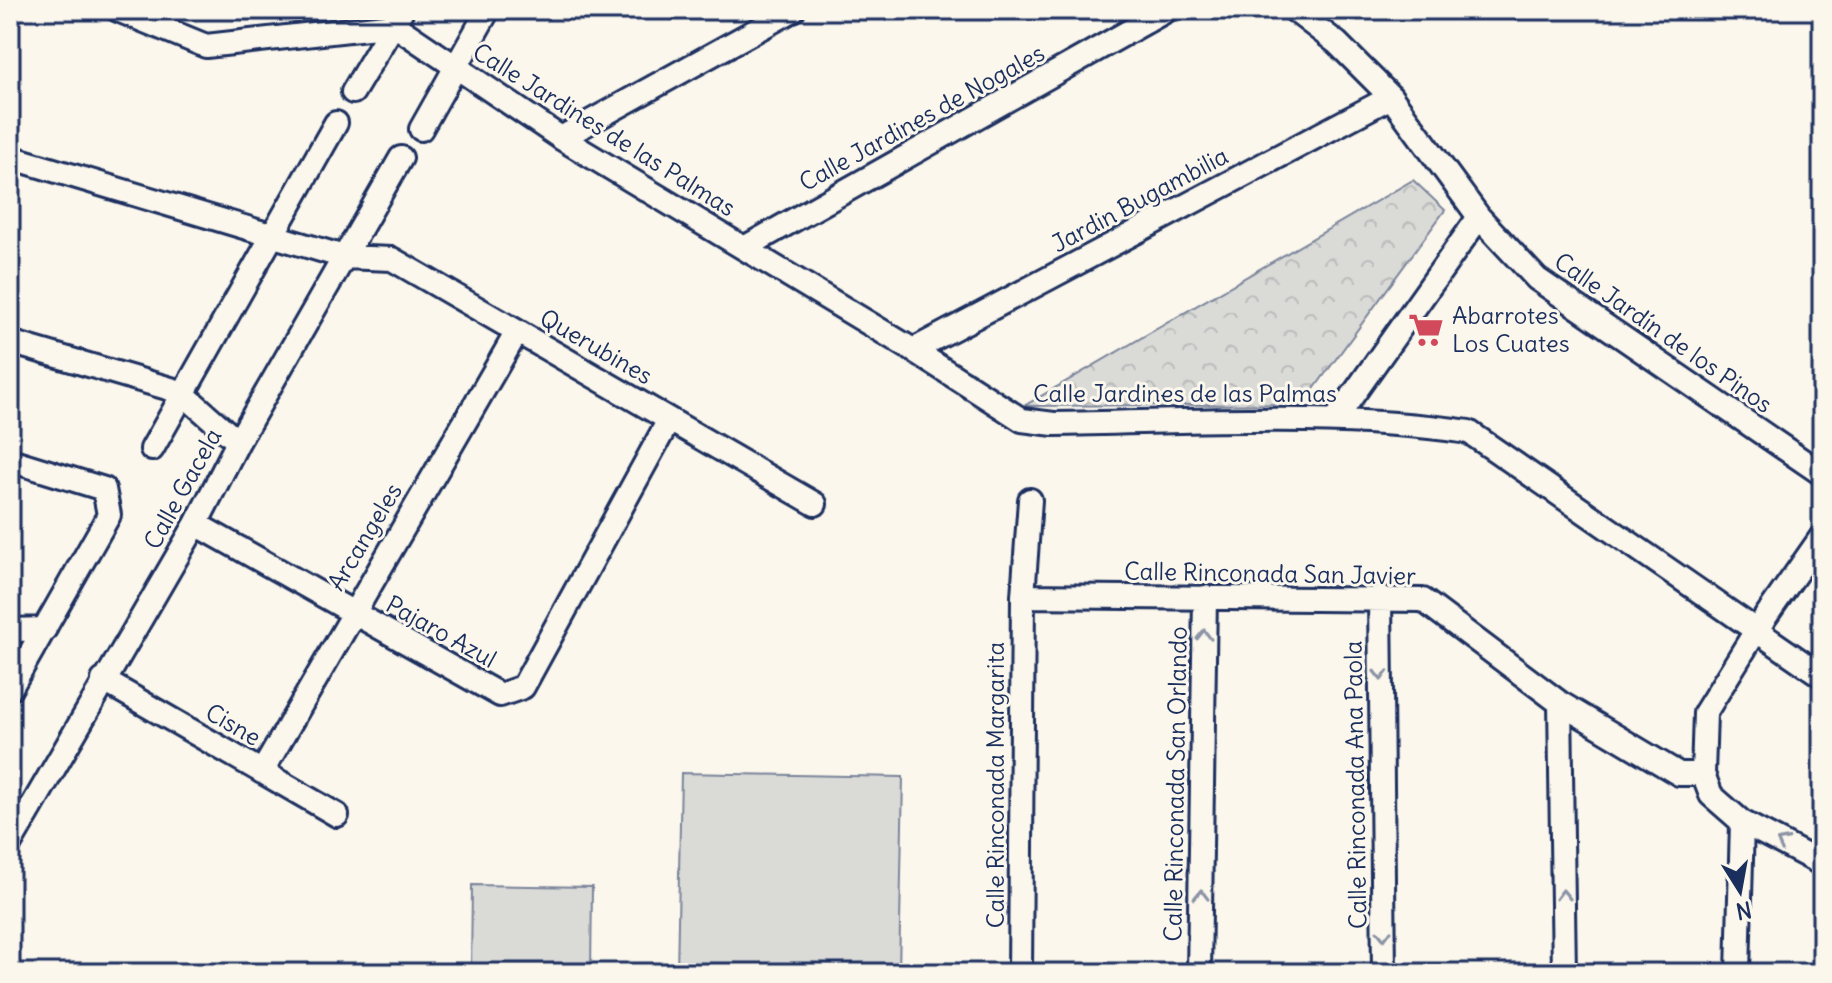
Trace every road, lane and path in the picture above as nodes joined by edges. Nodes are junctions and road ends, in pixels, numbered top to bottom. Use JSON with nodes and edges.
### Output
{"nodes":[{"id":1,"x":118,"y":10,"type":"edge"},
{"id":2,"x":488,"y":10,"type":"edge"},
{"id":3,"x":793,"y":10,"type":"edge"},
{"id":4,"x":1167,"y":10,"type":"edge"},
{"id":5,"x":1294,"y":10,"type":"edge"},
{"id":6,"x":398,"y":17,"type":"edge"},
{"id":7,"x":457,"y":68,"type":"junction"},
{"id":8,"x":353,"y":92,"type":"dead end"},
{"id":9,"x":1391,"y":97,"type":"junction"},
{"id":10,"x":336,"y":123,"type":"dead end"},
{"id":11,"x":421,"y":129,"type":"dead end"},
{"id":12,"x":561,"y":138,"type":"junction"},
{"id":13,"x":10,"y":157,"type":"edge"},
{"id":14,"x":401,"y":158,"type":"dead end"},
{"id":15,"x":1479,"y":217,"type":"junction"},
{"id":16,"x":270,"y":235,"type":"junction"},
{"id":17,"x":744,"y":248,"type":"junction"},
{"id":18,"x":344,"y":257,"type":"junction"},
{"id":19,"x":517,"y":332,"type":"junction"},
{"id":20,"x":10,"y":342,"type":"edge"},
{"id":21,"x":913,"y":350,"type":"junction"},
{"id":22,"x":181,"y":392,"type":"junction"},
{"id":23,"x":1336,"y":419,"type":"junction"},
{"id":24,"x":669,"y":420,"type":"junction"},
{"id":25,"x":238,"y":442,"type":"junction"},
{"id":26,"x":152,"y":449,"type":"dead end"},
{"id":27,"x":10,"y":460,"type":"edge"},
{"id":28,"x":1822,"y":474,"type":"edge"},
{"id":29,"x":1030,"y":500,"type":"dead end"},
{"id":30,"x":815,"y":504,"type":"dead end"},
{"id":31,"x":196,"y":524,"type":"junction"},
{"id":32,"x":1822,"y":536,"type":"edge"},
{"id":33,"x":1023,"y":596,"type":"junction"},
{"id":34,"x":1205,"y":597,"type":"junction"},
{"id":35,"x":1380,"y":597,"type":"junction"},
{"id":36,"x":352,"y":612,"type":"junction"},
{"id":37,"x":45,"y":629,"type":"junction"},
{"id":38,"x":1757,"y":629,"type":"junction"},
{"id":39,"x":10,"y":630,"type":"edge"},
{"id":40,"x":1822,"y":676,"type":"edge"},
{"id":41,"x":103,"y":680,"type":"junction"},
{"id":42,"x":10,"y":689,"type":"edge"},
{"id":43,"x":1560,"y":703,"type":"junction"},
{"id":44,"x":262,"y":772,"type":"junction"},
{"id":45,"x":1707,"y":784,"type":"junction"},
{"id":46,"x":337,"y":815,"type":"dead end"},
{"id":47,"x":1742,"y":822,"type":"junction"},
{"id":48,"x":10,"y":844,"type":"edge"},
{"id":49,"x":1822,"y":864,"type":"edge"},
{"id":50,"x":1020,"y":973,"type":"edge"},
{"id":51,"x":1199,"y":973,"type":"edge"},
{"id":52,"x":1384,"y":973,"type":"edge"},
{"id":53,"x":1564,"y":973,"type":"edge"},
{"id":54,"x":1738,"y":973,"type":"edge"}],
"edges":[{"from":1,"to":6,"type":"street"},
{"from":2,"to":7,"type":"street"},
{"from":3,"to":12,"type":"street"},
{"from":4,"to":17,"type":"street","name":"Calle Jardines de Nogales"},
{"from":5,"to":9,"type":"street","name":"Calle Jardín de los Pinos"},
{"from":6,"to":7,"type":"street","name":"Calle Jardines de las Palmas"},
{"from":6,"to":8,"type":"street"},
{"from":7,"to":11,"type":"street"},
{"from":7,"to":12,"type":"street","name":"Calle Jardines de las Palmas"},
{"from":9,"to":15,"type":"street","name":"Calle Jardín de los Pinos"},
{"from":9,"to":21,"type":"street","name":"Jardin Bugambilia"},
{"from":10,"to":16,"type":"street"},
{"from":12,"to":17,"type":"street","name":"Calle Jardines de las Palmas"},
{"from":13,"to":16,"type":"street","name":"Querubines"},
{"from":14,"to":18,"type":"street","name":"Calle Gacela"},
{"from":15,"to":23,"type":"street"},
{"from":15,"to":28,"type":"street","name":"Calle Jardín de los Pinos"},
{"from":16,"to":18,"type":"street","name":"Querubines"},
{"from":16,"to":22,"type":"street"},
{"from":17,"to":21,"type":"street","name":"Calle Jardines de las Palmas"},
{"from":18,"to":19,"type":"street","name":"Querubines"},
{"from":18,"to":25,"type":"street","name":"Calle Gacela"},
{"from":19,"to":24,"type":"street","name":"Querubines"},
{"from":19,"to":36,"type":"street","name":"Arcangeles"},
{"from":20,"to":22,"type":"street"},
{"from":21,"to":23,"type":"street","name":"Calle Jardines de las Palmas"},
{"from":22,"to":25,"type":"street"},
{"from":22,"to":26,"type":"street"},
{"from":23,"to":38,"type":"street","name":"Calle Jardines de las Palmas"},
{"from":24,"to":30,"type":"street","name":"Querubines"},
{"from":24,"to":36,"type":"street","name":"Pajaro Azul"},
{"from":25,"to":31,"type":"street","name":"Calle Gacela"},
{"from":27,"to":37,"type":"street"},
{"from":29,"to":33,"type":"street","name":"Calle Rinconada Margarita"},
{"from":31,"to":36,"type":"street","name":"Pajaro Azul"},
{"from":31,"to":41,"type":"street","name":"Calle Gacela"},
{"from":32,"to":38,"type":"street"},
{"from":33,"to":34,"type":"street","name":"Calle Rinconada San Javier"},
{"from":33,"to":50,"type":"street","name":"Calle Rinconada Margarita"},
{"from":34,"to":35,"type":"street","name":"Calle Rinconada San Javier"},
{"from":51,"to":34,"type":"street","name":"Calle Rinconada San Orlando","one_way":true},
{"from":35,"to":43,"type":"street","name":"Calle Rinconada San Javier"},
{"from":35,"to":52,"type":"street","name":"Calle Rinconada Ana Paola","one_way":true},
{"from":36,"to":44,"type":"street","name":"Arcangeles"},
{"from":37,"to":39,"type":"street"},
{"from":37,"to":42,"type":"street"},
{"from":38,"to":40,"type":"street","name":"Calle Jardines de las Palmas"},
{"from":38,"to":45,"type":"street"},
{"from":41,"to":44,"type":"street","name":"Cisne"},
{"from":41,"to":48,"type":"street","name":"Calle Gacela"},
{"from":43,"to":45,"type":"street","name":"Calle Rinconada San Javier"},
{"from":53,"to":43,"type":"street","one_way":true},
{"from":44,"to":46,"type":"street","name":"Cisne"},
{"from":45,"to":47,"type":"street","name":"Calle Rinconada San Javier"},
{"from":49,"to":47,"type":"street","name":"Calle Rinconada San Javier","one_way":true},
{"from":47,"to":54,"type":"street"}]}
